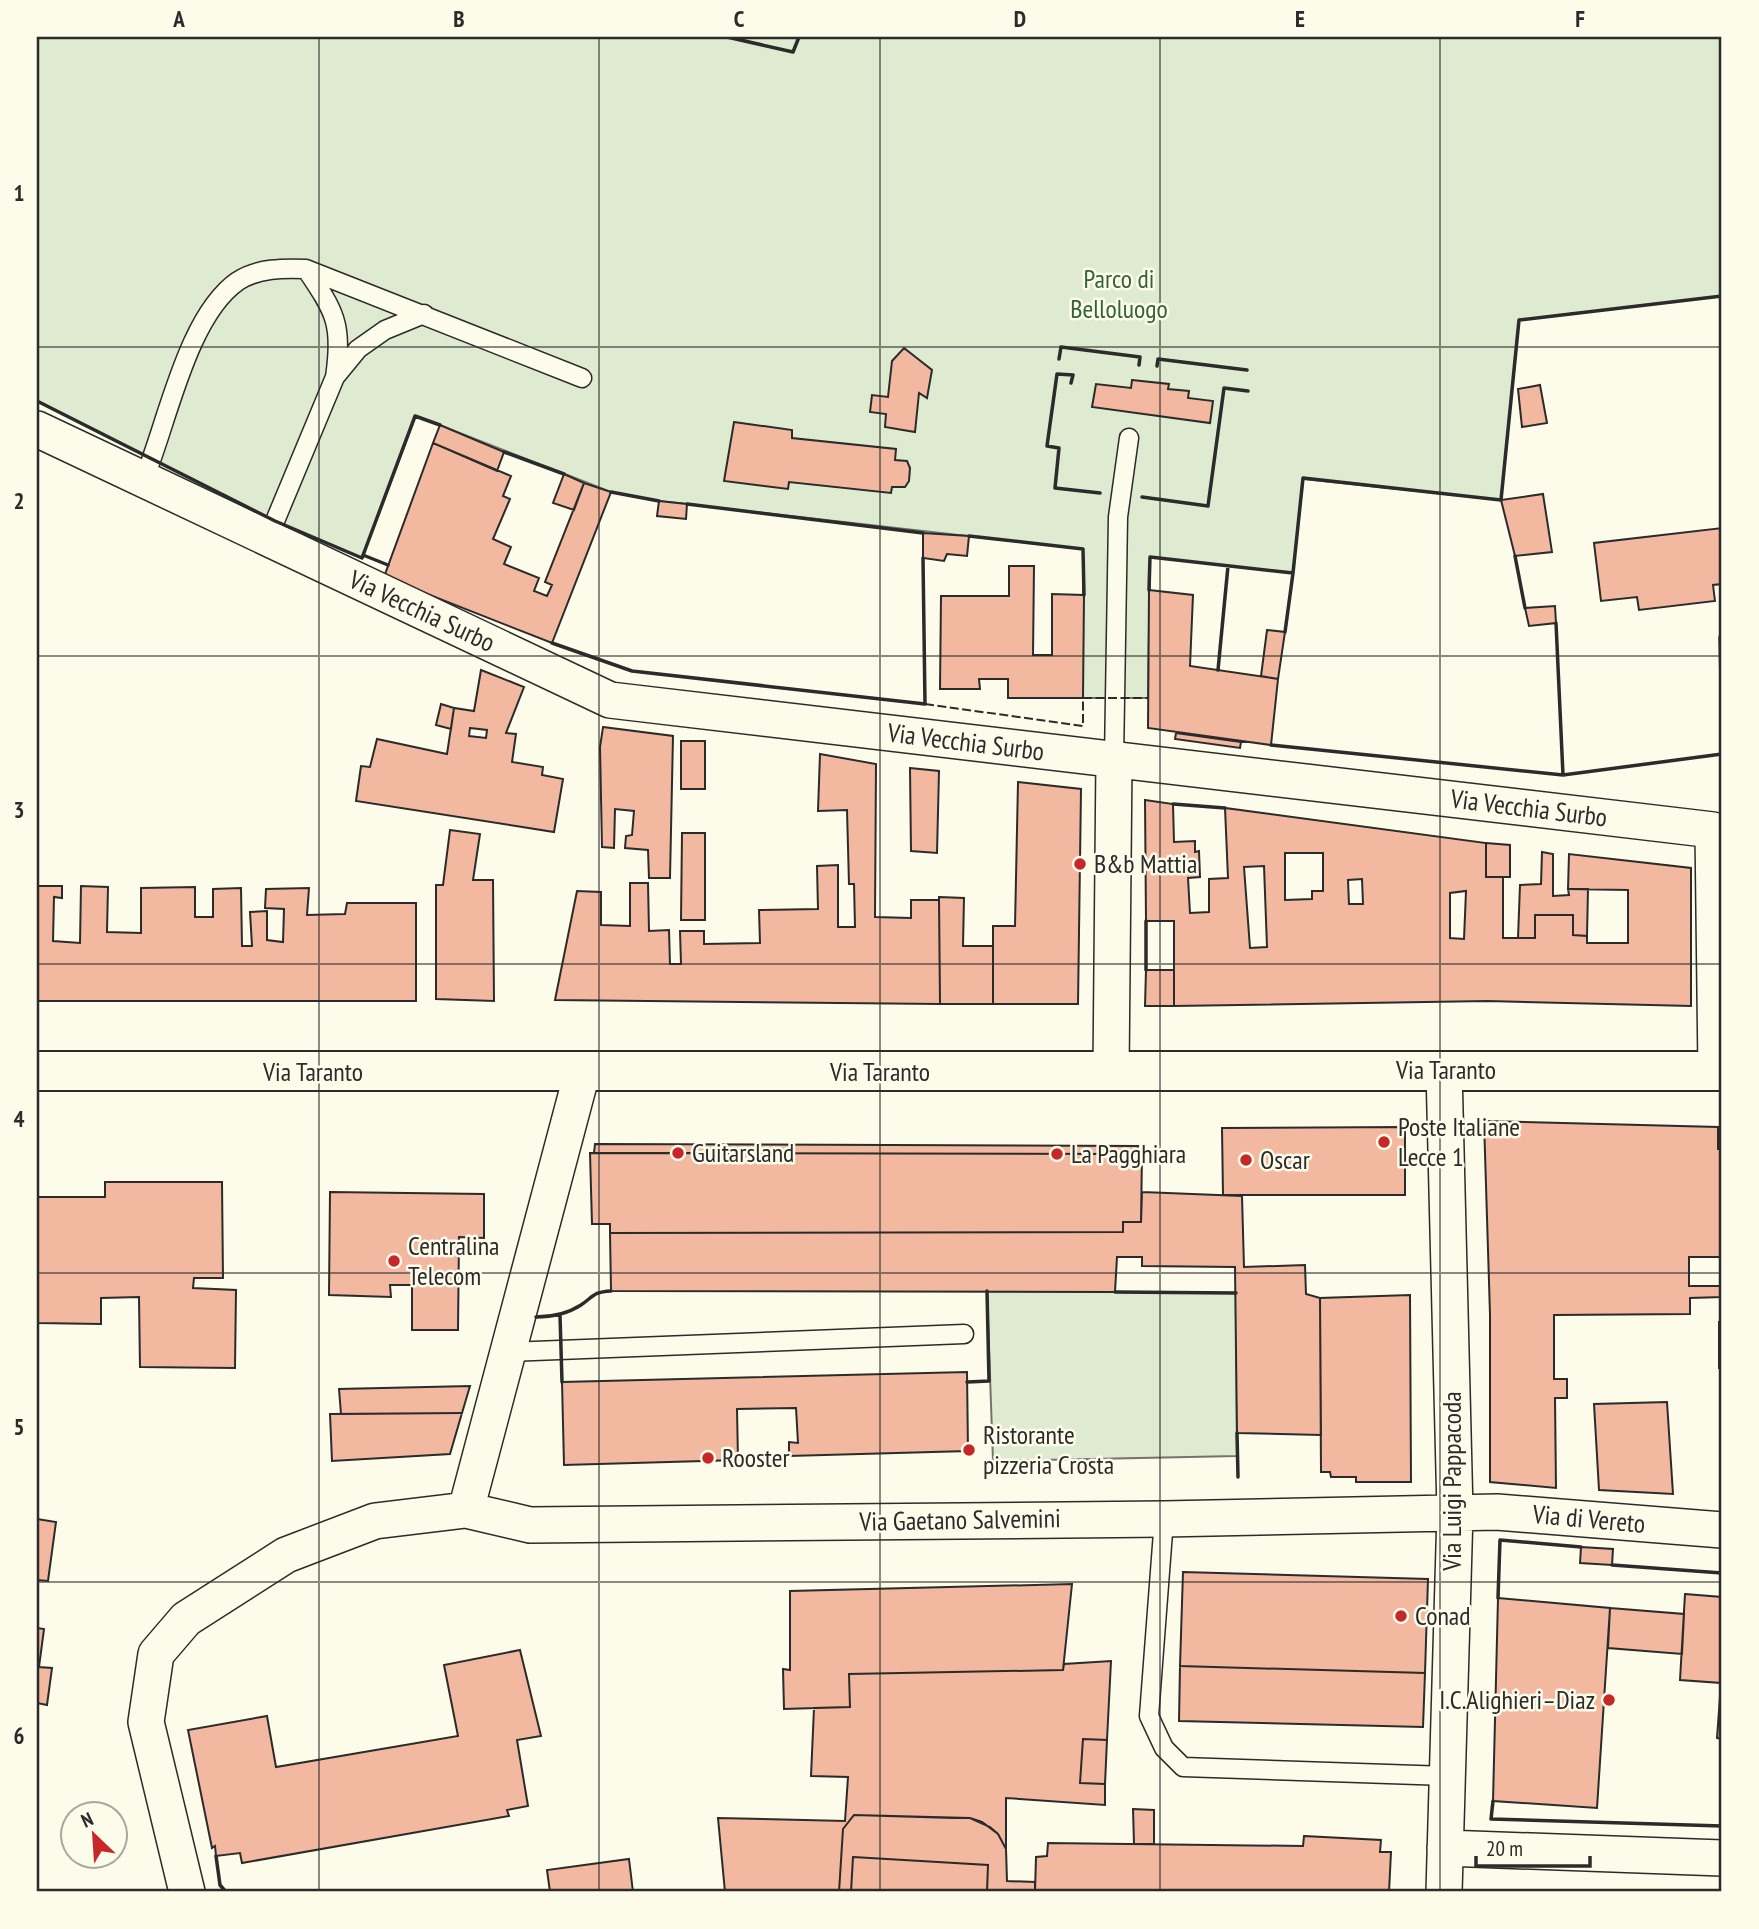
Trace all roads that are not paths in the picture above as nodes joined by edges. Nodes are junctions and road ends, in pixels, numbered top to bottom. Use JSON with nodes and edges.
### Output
{"nodes":[{"id":1,"x":306,"y":270,"type":"junction"},
{"id":2,"x":424,"y":314,"type":"junction"},
{"id":3,"x":335,"y":377,"type":"junction"},
{"id":4,"x":582,"y":378,"type":"dead end"},
{"id":5,"x":37,"y":429,"type":"edge"},
{"id":6,"x":1129,"y":439,"type":"dead end"},
{"id":7,"x":144,"y":479,"type":"junction"},
{"id":8,"x":264,"y":537,"type":"junction"},
{"id":9,"x":1114,"y":759,"type":"junction"},
{"id":10,"x":1444,"y":1070,"type":"junction"},
{"id":11,"x":37,"y":1071,"type":"edge"},
{"id":12,"x":1111,"y":1071,"type":"junction"},
{"id":13,"x":1719,"y":1071,"type":"edge"},
{"id":14,"x":582,"y":1073,"type":"junction"},
{"id":15,"x":964,"y":1334,"type":"dead end"},
{"id":16,"x":508,"y":1352,"type":"junction"},
{"id":17,"x":466,"y":1510,"type":"junction"},
{"id":18,"x":1455,"y":1512,"type":"junction"},
{"id":19,"x":1164,"y":1519,"type":"junction"},
{"id":20,"x":1722,"y":1530,"type":"edge"},
{"id":21,"x":1447,"y":1776,"type":"junction"},
{"id":22,"x":1444,"y":1848,"type":"junction"},
{"id":23,"x":1722,"y":1858,"type":"edge"},
{"id":24,"x":187,"y":1892,"type":"edge"},
{"id":25,"x":1444,"y":1892,"type":"edge"}],
"edges":[{"from":1,"to":2,"type":"lane"},
{"from":1,"to":3,"type":"lane"},
{"from":1,"to":7,"type":"lane"},
{"from":2,"to":3,"type":"lane"},
{"from":2,"to":4,"type":"lane"},
{"from":3,"to":8,"type":"lane"},
{"from":5,"to":7,"type":"street","name":"Via Vecchia Surbo"},
{"from":6,"to":9,"type":"lane"},
{"from":7,"to":8,"type":"street","name":"Via Vecchia Surbo"},
{"from":8,"to":9,"type":"street","name":"Via Vecchia Surbo"},
{"from":9,"to":12,"type":"street"},
{"from":9,"to":13,"type":"street","name":"Via Vecchia Surbo"},
{"from":10,"to":12,"type":"main road","name":"Via Taranto"},
{"from":10,"to":13,"type":"main road","name":"Via Taranto"},
{"from":10,"to":18,"type":"street","name":"Via Luigi Pappacoda"},
{"from":11,"to":14,"type":"main road","name":"Via Taranto"},
{"from":12,"to":14,"type":"main road","name":"Via Taranto"},
{"from":14,"to":16,"type":"street"},
{"from":15,"to":16,"type":"lane"},
{"from":16,"to":17,"type":"street"},
{"from":17,"to":19,"type":"street","name":"Via Gaetano Salvemini"},
{"from":17,"to":24,"type":"street"},
{"from":18,"to":19,"type":"street","name":"Via Gaetano Salvemini"},
{"from":18,"to":20,"type":"street","name":"Via di Vereto"},
{"from":18,"to":21,"type":"street","name":"Via Luigi Pappacoda"},
{"from":19,"to":21,"type":"lane"},
{"from":21,"to":22,"type":"street","name":"Via Luigi Pappacoda"},
{"from":22,"to":23,"type":"street"},
{"from":22,"to":25,"type":"street","name":"Via Luigi Pappacoda"}]}
